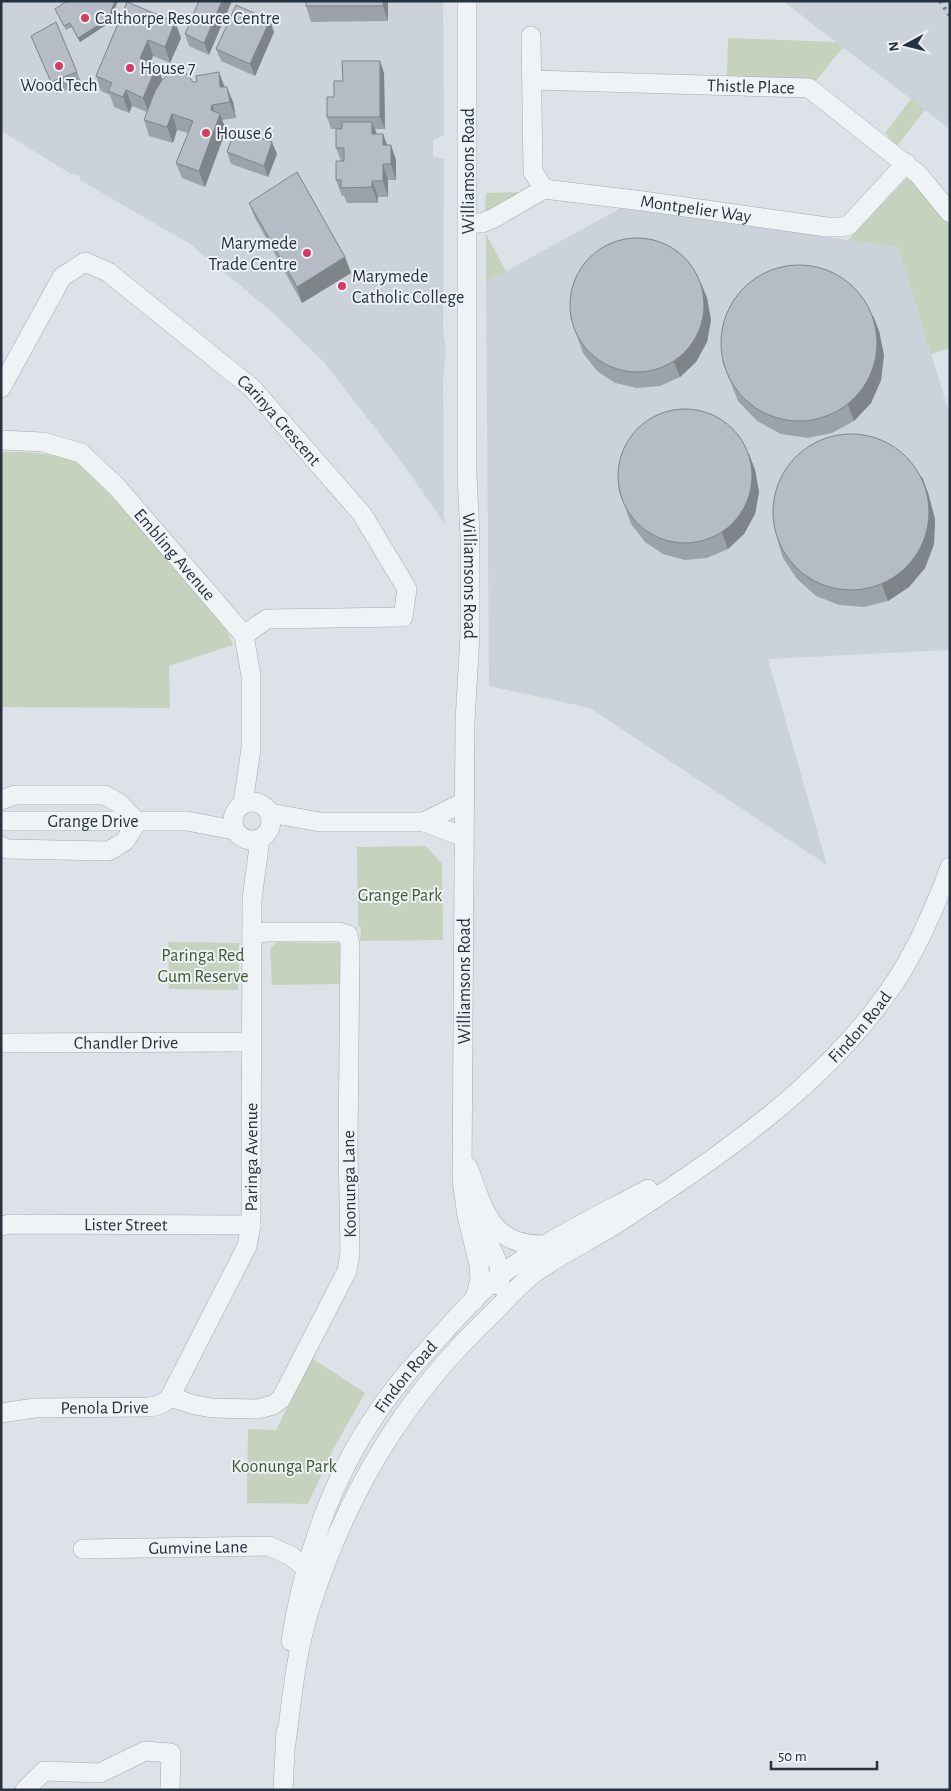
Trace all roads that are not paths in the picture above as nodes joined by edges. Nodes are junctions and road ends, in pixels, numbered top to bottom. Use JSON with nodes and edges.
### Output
{"nodes":[{"id":1,"x":467,"y":1,"type":"edge"},
{"id":2,"x":531,"y":36,"type":"dead end"},
{"id":3,"x":533,"y":80,"type":"junction"},
{"id":4,"x":906,"y":163,"type":"junction"},
{"id":5,"x":544,"y":188,"type":"junction"},
{"id":6,"x":950,"y":214,"type":"edge"},
{"id":7,"x":468,"y":223,"type":"junction"},
{"id":8,"x":1,"y":388,"type":"edge"},
{"id":9,"x":1,"y":440,"type":"edge"},
{"id":10,"x":244,"y":635,"type":"junction"},
{"id":11,"x":251,"y":749,"type":"junction"},
{"id":12,"x":1,"y":800,"type":"edge"},
{"id":13,"x":464,"y":802,"type":"junction"},
{"id":14,"x":239,"y":807,"type":"junction"},
{"id":15,"x":1,"y":821,"type":"edge"},
{"id":16,"x":137,"y":822,"type":"junction"},
{"id":17,"x":187,"y":822,"type":"junction"},
{"id":18,"x":265,"y":822,"type":"junction"},
{"id":19,"x":424,"y":822,"type":"junction"},
{"id":20,"x":238,"y":834,"type":"junction"},
{"id":21,"x":464,"y":837,"type":"junction"},
{"id":22,"x":1,"y":846,"type":"edge"},
{"id":23,"x":950,"y":867,"type":"edge"},
{"id":24,"x":252,"y":899,"type":"junction"},
{"id":25,"x":252,"y":934,"type":"junction"},
{"id":26,"x":1,"y":1042,"type":"edge"},
{"id":27,"x":251,"y":1042,"type":"junction"},
{"id":28,"x":723,"y":1150,"type":"junction"},
{"id":29,"x":463,"y":1151,"type":"junction"},
{"id":30,"x":251,"y":1225,"type":"junction"},
{"id":31,"x":1,"y":1226,"type":"edge"},
{"id":32,"x":544,"y":1245,"type":"junction"},
{"id":33,"x":479,"y":1265,"type":"junction"},
{"id":34,"x":530,"y":1276,"type":"junction"},
{"id":35,"x":499,"y":1278,"type":"junction"},
{"id":36,"x":474,"y":1301,"type":"junction"},
{"id":37,"x":489,"y":1316,"type":"junction"},
{"id":38,"x":170,"y":1397,"type":"junction"},
{"id":39,"x":1,"y":1402,"type":"edge"},
{"id":40,"x":35,"y":1408,"type":"junction"},
{"id":41,"x":1,"y":1413,"type":"edge"},
{"id":42,"x":83,"y":1549,"type":"dead end"},
{"id":43,"x":306,"y":1568,"type":"junction"},
{"id":44,"x":286,"y":1743,"type":"junction"},
{"id":45,"x":25,"y":1790,"type":"edge"},
{"id":46,"x":170,"y":1790,"type":"edge"},
{"id":47,"x":284,"y":1790,"type":"edge"}],
"edges":[{"from":1,"to":7,"type":"street","name":"Williamsons Road"},
{"from":2,"to":3,"type":"street"},
{"from":3,"to":4,"type":"street","name":"Thistle Place"},
{"from":3,"to":5,"type":"street"},
{"from":4,"to":5,"type":"street","name":"Montpelier Way"},
{"from":4,"to":6,"type":"street","name":"Thistle Place"},
{"from":5,"to":7,"type":"street"},
{"from":7,"to":13,"type":"street","name":"Williamsons Road"},
{"from":8,"to":10,"type":"street","name":"Carinya Crescent"},
{"from":9,"to":10,"type":"street","name":"Embling Avenue"},
{"from":10,"to":11,"type":"street"},
{"from":11,"to":14,"type":"street"},
{"from":11,"to":18,"type":"street"},
{"from":12,"to":16,"type":"street"},
{"from":13,"to":19,"type":"street"},
{"from":13,"to":21,"type":"street","name":"Williamsons Road"},
{"from":14,"to":17,"type":"street","name":"Grange Drive"},
{"from":14,"to":18,"type":"street"},
{"from":14,"to":20,"type":"street"},
{"from":15,"to":16,"type":"street","name":"Grange Drive"},
{"from":16,"to":17,"type":"street","name":"Grange Drive"},
{"from":16,"to":22,"type":"street"},
{"from":17,"to":20,"type":"street","name":"Grange Drive"},
{"from":18,"to":19,"type":"street"},
{"from":18,"to":20,"type":"street"},
{"from":18,"to":24,"type":"street","name":"Paringa Avenue"},
{"from":19,"to":21,"type":"street"},
{"from":20,"to":24,"type":"street","name":"Paringa Avenue"},
{"from":21,"to":29,"type":"street","name":"Williamsons Road"},
{"from":23,"to":28,"type":"street","name":"Findon Road"},
{"from":24,"to":25,"type":"street","name":"Paringa Avenue"},
{"from":25,"to":27,"type":"street","name":"Paringa Avenue"},
{"from":25,"to":38,"type":"street","name":"Koonunga Lane"},
{"from":26,"to":27,"type":"street","name":"Chandler Drive"},
{"from":27,"to":30,"type":"street","name":"Paringa Avenue"},
{"from":28,"to":32,"type":"street","name":"Findon Road"},
{"from":28,"to":34,"type":"street","name":"Findon Road"},
{"from":29,"to":32,"type":"street"},
{"from":29,"to":33,"type":"street","name":"Williamsons Road"},
{"from":29,"to":35,"type":"street","name":"Williamsons Road"},
{"from":30,"to":31,"type":"street","name":"Lister Street"},
{"from":30,"to":38,"type":"street","name":"Paringa Avenue"},
{"from":32,"to":35,"type":"street","name":"Findon Road"},
{"from":33,"to":35,"type":"street"},
{"from":33,"to":36,"type":"street","name":"Williamsons Road"},
{"from":34,"to":35,"type":"street"},
{"from":34,"to":37,"type":"street","name":"Findon Road"},
{"from":35,"to":36,"type":"street","name":"Findon Road"},
{"from":35,"to":37,"type":"street"},
{"from":36,"to":43,"type":"street","name":"Findon Road"},
{"from":37,"to":44,"type":"street","name":"Findon Road"},
{"from":38,"to":40,"type":"street","name":"Penola Drive"},
{"from":39,"to":40,"type":"street","name":"Penola Drive"},
{"from":40,"to":41,"type":"street","name":"Penola Drive"},
{"from":42,"to":43,"type":"street","name":"Gumvine Lane"},
{"from":43,"to":44,"type":"street","name":"Findon Road"},
{"from":44,"to":47,"type":"street","name":"Findon Road"},
{"from":45,"to":46,"type":"street"}]}
